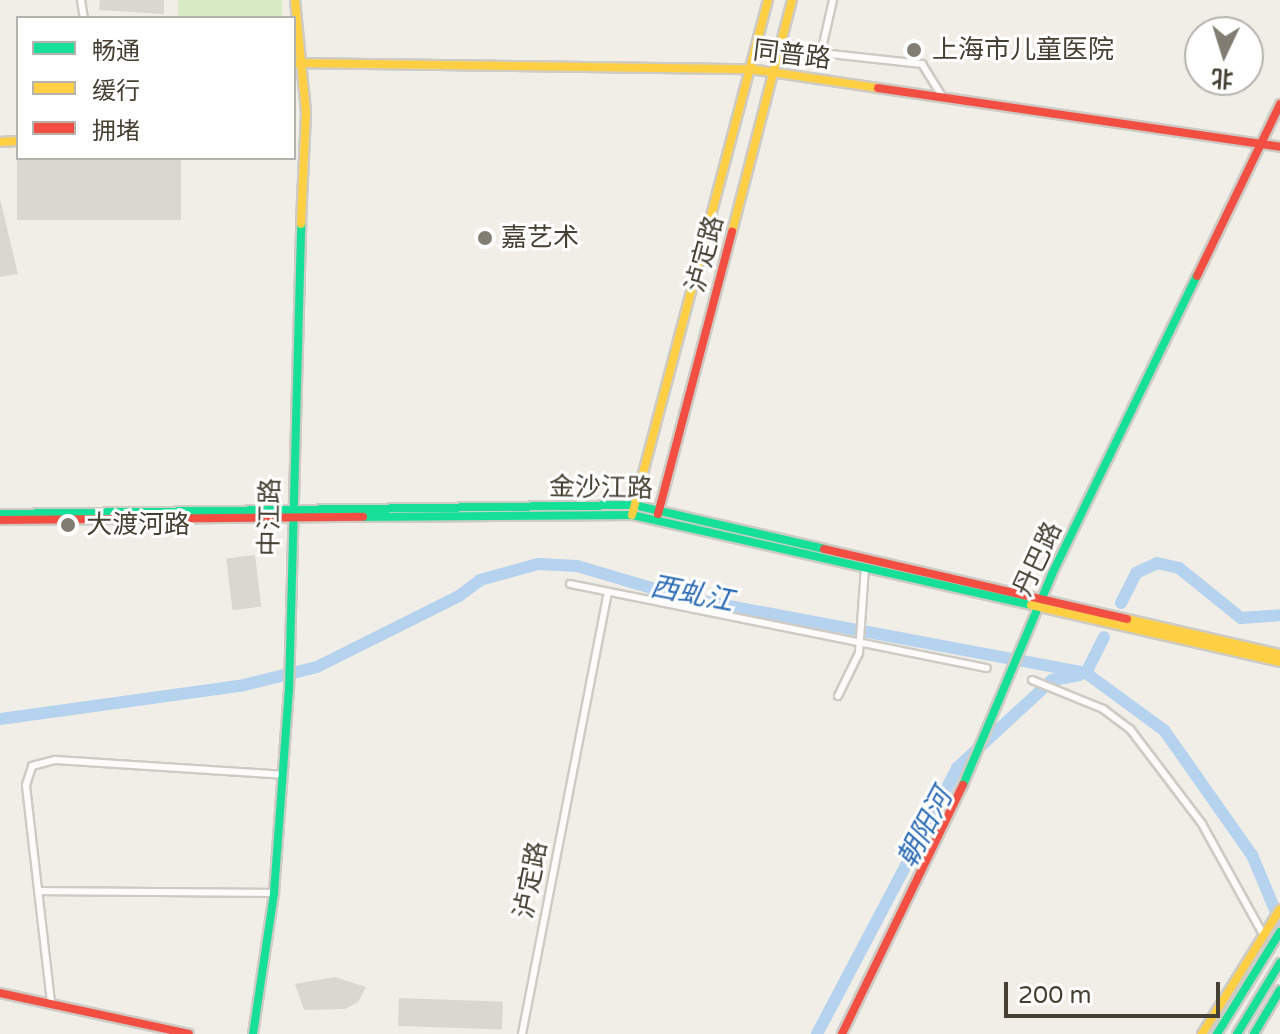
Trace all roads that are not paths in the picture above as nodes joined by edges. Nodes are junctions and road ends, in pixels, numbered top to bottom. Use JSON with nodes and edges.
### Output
{"nodes":[{"id":1,"x":768,"y":0,"type":"edge"},
{"id":2,"x":792,"y":0,"type":"edge"},
{"id":3,"x":833,"y":0,"type":"edge"},
{"id":4,"x":296,"y":20,"type":"edge"},
{"id":5,"x":298,"y":61,"type":"edge"},
{"id":6,"x":750,"y":69,"type":"junction"},
{"id":7,"x":773,"y":71,"type":"junction"},
{"id":8,"x":942,"y":96,"type":"junction"},
{"id":9,"x":1280,"y":104,"type":"edge"},
{"id":10,"x":1263,"y":142,"type":"junction"},
{"id":11,"x":1280,"y":147,"type":"edge"},
{"id":12,"x":634,"y":505,"type":"junction"},
{"id":13,"x":659,"y":508,"type":"junction"},
{"id":14,"x":0,"y":514,"type":"edge"},
{"id":15,"x":632,"y":515,"type":"junction"},
{"id":16,"x":289,"y":517,"type":"junction"},
{"id":17,"x":656,"y":519,"type":"junction"},
{"id":18,"x":0,"y":520,"type":"edge"},
{"id":19,"x":865,"y":568,"type":"junction"},
{"id":20,"x":570,"y":584,"type":"dead end"},
{"id":21,"x":608,"y":592,"type":"junction"},
{"id":22,"x":1038,"y":605,"type":"junction"},
{"id":23,"x":860,"y":642,"type":"junction"},
{"id":24,"x":1280,"y":654,"type":"edge"},
{"id":25,"x":1280,"y":662,"type":"edge"},
{"id":26,"x":987,"y":668,"type":"dead end"},
{"id":27,"x":1032,"y":680,"type":"dead end"},
{"id":28,"x":838,"y":696,"type":"dead end"},
{"id":29,"x":284,"y":775,"type":"junction"},
{"id":30,"x":38,"y":891,"type":"junction"},
{"id":31,"x":274,"y":893,"type":"junction"},
{"id":32,"x":1280,"y":909,"type":"edge"},
{"id":33,"x":1279,"y":933,"type":"edge"},
{"id":34,"x":1263,"y":934,"type":"junction"},
{"id":35,"x":1280,"y":963,"type":"edge"},
{"id":36,"x":1280,"y":990,"type":"edge"},
{"id":37,"x":0,"y":993,"type":"edge"},
{"id":38,"x":51,"y":1002,"type":"junction"},
{"id":39,"x":189,"y":1034,"type":"edge"},
{"id":40,"x":253,"y":1034,"type":"edge"},
{"id":41,"x":522,"y":1034,"type":"edge"},
{"id":42,"x":842,"y":1034,"type":"edge"},
{"id":43,"x":1202,"y":1034,"type":"edge"},
{"id":44,"x":1217,"y":1034,"type":"edge"},
{"id":45,"x":1237,"y":1034,"type":"edge"},
{"id":46,"x":1254,"y":1034,"type":"edge"}],
"edges":[{"from":1,"to":6,"type":"main road","name":"泸定路"},
{"from":2,"to":7,"type":"main road","name":"泸定路"},
{"from":3,"to":8,"type":"street"},
{"from":4,"to":5,"type":"main road","name":"中江路"},
{"from":5,"to":6,"type":"main road","name":"同普路"},
{"from":5,"to":16,"type":"main road","name":"中江路"},
{"from":6,"to":7,"type":"main road","name":"同普路"},
{"from":6,"to":12,"type":"main road","name":"泸定路"},
{"from":7,"to":8,"type":"main road","name":"同普路"},
{"from":7,"to":13,"type":"main road","name":"泸定路"},
{"from":8,"to":10,"type":"main road","name":"同普路"},
{"from":9,"to":10,"type":"main road","name":"丹巴路"},
{"from":10,"to":11,"type":"main road","name":"同普路"},
{"from":10,"to":22,"type":"main road","name":"丹巴路"},
{"from":12,"to":13,"type":"main road","name":"金沙江路"},
{"from":12,"to":15,"type":"main road","name":"泸定路"},
{"from":12,"to":16,"type":"main road","name":"金沙江路"},
{"from":13,"to":17,"type":"main road","name":"泸定路"},
{"from":13,"to":22,"type":"main road","name":"金沙江路"},
{"from":14,"to":16,"type":"main road","name":"金沙江路"},
{"from":15,"to":16,"type":"main road","name":"金沙江路"},
{"from":15,"to":17,"type":"main road","name":"金沙江路"},
{"from":16,"to":18,"type":"main road","name":"金沙江路"},
{"from":16,"to":29,"type":"main road","name":"中江路"},
{"from":17,"to":19,"type":"main road","name":"金沙江路"},
{"from":19,"to":22,"type":"main road","name":"金沙江路"},
{"from":19,"to":23,"type":"street"},
{"from":20,"to":21,"type":"street"},
{"from":21,"to":23,"type":"street"},
{"from":21,"to":41,"type":"street","name":"泸定路"},
{"from":22,"to":24,"type":"main road","name":"金沙江路"},
{"from":22,"to":25,"type":"main road","name":"金沙江路"},
{"from":22,"to":42,"type":"main road","name":"丹巴路"},
{"from":23,"to":26,"type":"street"},
{"from":23,"to":28,"type":"street"},
{"from":27,"to":34,"type":"street"},
{"from":29,"to":30,"type":"street"},
{"from":29,"to":31,"type":"main road","name":"中江路"},
{"from":30,"to":31,"type":"street"},
{"from":30,"to":38,"type":"street"},
{"from":31,"to":40,"type":"main road","name":"中江路"},
{"from":32,"to":34,"type":"main road"},
{"from":33,"to":44,"type":"main road"},
{"from":34,"to":43,"type":"main road"},
{"from":35,"to":45,"type":"main road"},
{"from":36,"to":46,"type":"main road"},
{"from":37,"to":38,"type":"main road"},
{"from":38,"to":39,"type":"main road"}]}
